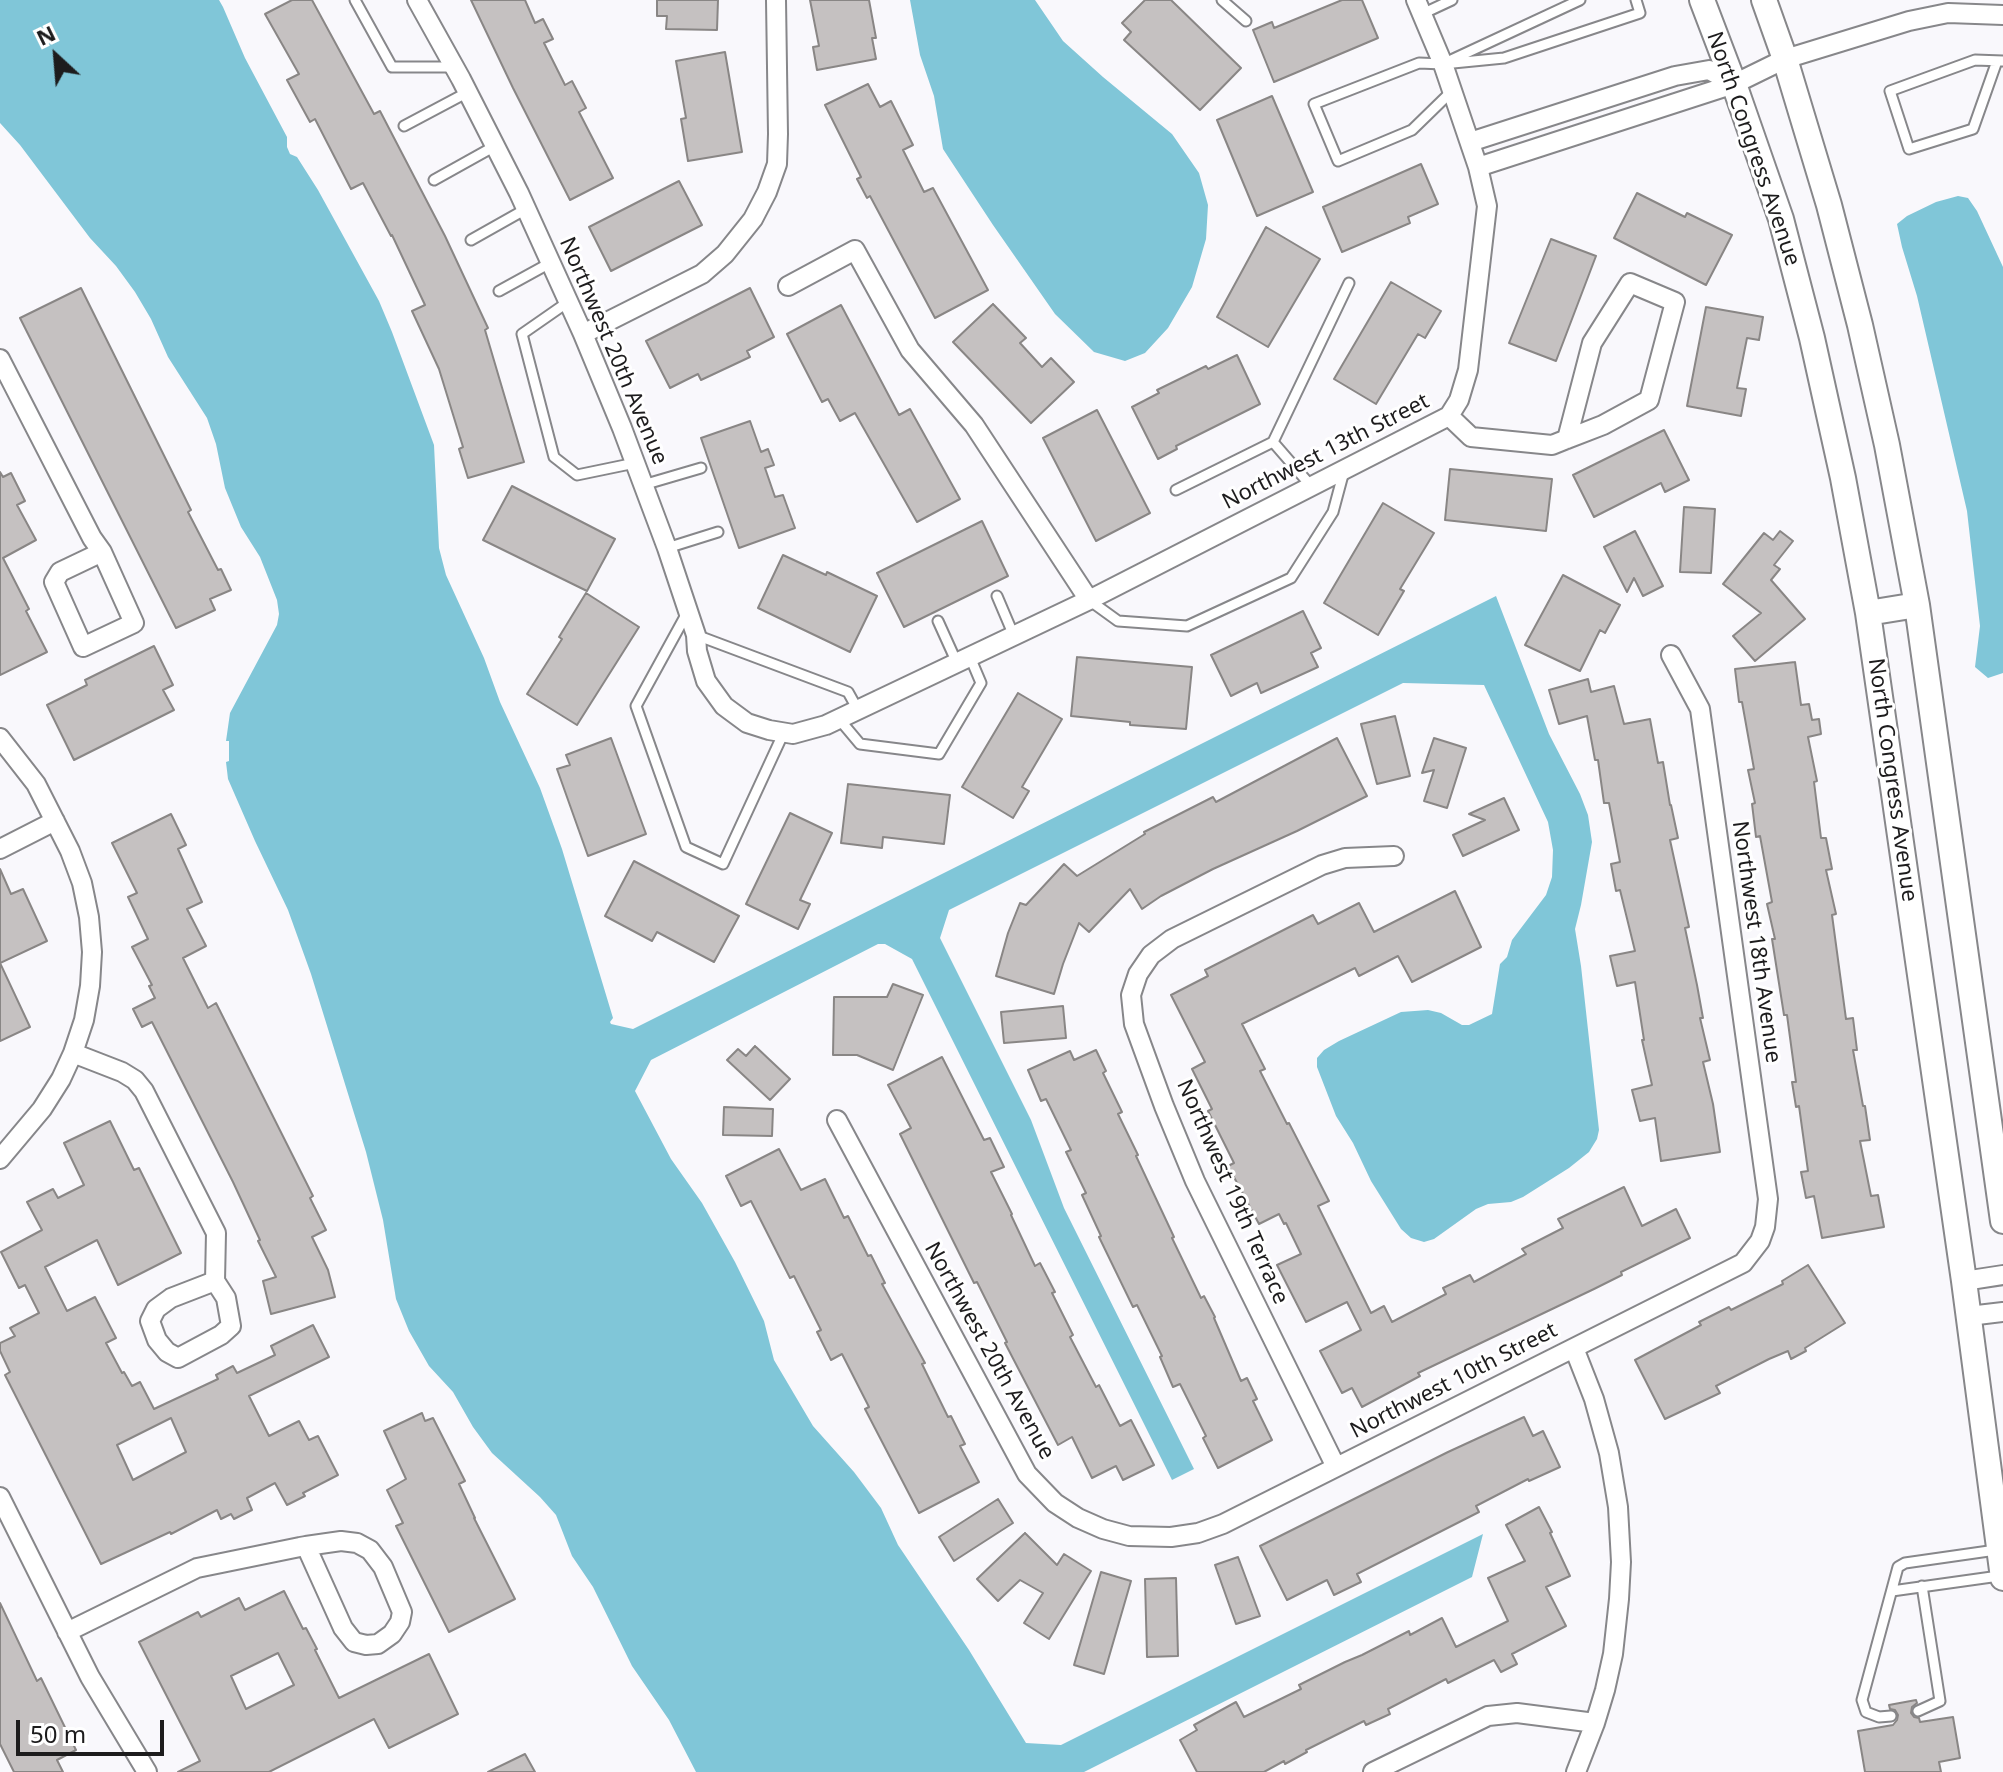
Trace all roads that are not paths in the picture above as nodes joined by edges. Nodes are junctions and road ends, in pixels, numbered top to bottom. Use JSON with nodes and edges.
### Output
{"nodes":[{"id":1,"x":355,"y":0,"type":"edge"},
{"id":2,"x":417,"y":0,"type":"edge"},
{"id":3,"x":776,"y":0,"type":"edge"},
{"id":4,"x":1222,"y":0,"type":"edge"},
{"id":5,"x":1452,"y":0,"type":"edge"},
{"id":6,"x":1580,"y":0,"type":"edge"},
{"id":7,"x":1636,"y":0,"type":"edge"},
{"id":8,"x":1702,"y":0,"type":"edge"},
{"id":9,"x":1764,"y":0,"type":"edge"},
{"id":10,"x":1419,"y":7,"type":"edge"},
{"id":11,"x":1947,"y":7,"type":"edge"},
{"id":12,"x":2003,"y":15,"type":"edge"},
{"id":13,"x":1246,"y":21,"type":"dead end"},
{"id":14,"x":1785,"y":59,"type":"junction"},
{"id":15,"x":2000,"y":61,"type":"edge"},
{"id":16,"x":1443,"y":64,"type":"junction"},
{"id":17,"x":454,"y":67,"type":"junction"},
{"id":18,"x":1734,"y":84,"type":"junction"},
{"id":19,"x":1452,"y":91,"type":"junction"},
{"id":20,"x":468,"y":92,"type":"junction"},
{"id":21,"x":404,"y":126,"type":"dead end"},
{"id":22,"x":1470,"y":142,"type":"junction"},
{"id":23,"x":495,"y":146,"type":"junction"},
{"id":24,"x":1478,"y":167,"type":"junction"},
{"id":25,"x":434,"y":180,"type":"dead end"},
{"id":26,"x":526,"y":209,"type":"junction"},
{"id":27,"x":471,"y":240,"type":"dead end"},
{"id":28,"x":550,"y":263,"type":"junction"},
{"id":29,"x":1349,"y":283,"type":"dead end"},
{"id":30,"x":788,"y":286,"type":"dead end"},
{"id":31,"x":499,"y":291,"type":"dead end"},
{"id":32,"x":568,"y":302,"type":"junction"},
{"id":33,"x":583,"y":334,"type":"junction"},
{"id":34,"x":0,"y":359,"type":"edge"},
{"id":35,"x":1449,"y":416,"type":"junction"},
{"id":36,"x":1567,"y":439,"type":"junction"},
{"id":37,"x":1273,"y":442,"type":"junction"},
{"id":38,"x":635,"y":463,"type":"junction"},
{"id":39,"x":701,"y":468,"type":"dead end"},
{"id":40,"x":1344,"y":470,"type":"junction"},
{"id":41,"x":643,"y":485,"type":"junction"},
{"id":42,"x":1312,"y":487,"type":"junction"},
{"id":43,"x":1176,"y":490,"type":"dead end"},
{"id":44,"x":718,"y":532,"type":"dead end"},
{"id":45,"x":667,"y":548,"type":"junction"},
{"id":46,"x":102,"y":552,"type":"junction"},
{"id":47,"x":997,"y":596,"type":"dead end"},
{"id":48,"x":1089,"y":600,"type":"junction"},
{"id":49,"x":1917,"y":605,"type":"junction"},
{"id":50,"x":688,"y":612,"type":"junction"},
{"id":51,"x":1868,"y":613,"type":"junction"},
{"id":52,"x":938,"y":621,"type":"dead end"},
{"id":53,"x":696,"y":635,"type":"junction"},
{"id":54,"x":1014,"y":636,"type":"junction"},
{"id":55,"x":1671,"y":655,"type":"dead end"},
{"id":56,"x":964,"y":660,"type":"junction"},
{"id":57,"x":858,"y":710,"type":"junction"},
{"id":58,"x":839,"y":719,"type":"junction"},
{"id":59,"x":747,"y":723,"type":"joint"},
{"id":60,"x":784,"y":732,"type":"junction"},
{"id":61,"x":0,"y":738,"type":"edge"},
{"id":62,"x":55,"y":821,"type":"junction"},
{"id":63,"x":0,"y":849,"type":"edge"},
{"id":64,"x":1394,"y":856,"type":"dead end"},
{"id":65,"x":73,"y":1053,"type":"junction"},
{"id":66,"x":837,"y":1120,"type":"dead end"},
{"id":67,"x":0,"y":1159,"type":"edge"},
{"id":68,"x":2003,"y":1221,"type":"edge"},
{"id":69,"x":1760,"y":1241,"type":"joint"},
{"id":70,"x":2003,"y":1275,"type":"edge"},
{"id":71,"x":215,"y":1281,"type":"junction"},
{"id":72,"x":1964,"y":1281,"type":"junction"},
{"id":73,"x":2003,"y":1312,"type":"edge"},
{"id":74,"x":1969,"y":1316,"type":"junction"},
{"id":75,"x":1574,"y":1348,"type":"junction"},
{"id":76,"x":1336,"y":1467,"type":"junction"},
{"id":77,"x":0,"y":1497,"type":"edge"},
{"id":78,"x":1157,"y":1538,"type":"joint"},
{"id":79,"x":306,"y":1546,"type":"junction"},
{"id":80,"x":1999,"y":1549,"type":"junction"},
{"id":81,"x":2003,"y":1577,"type":"edge"},
{"id":82,"x":1922,"y":1586,"type":"junction"},
{"id":83,"x":1892,"y":1591,"type":"junction"},
{"id":84,"x":67,"y":1632,"type":"junction"},
{"id":85,"x":1918,"y":1711,"type":"dead end"},
{"id":86,"x":1891,"y":1716,"type":"dead end"},
{"id":87,"x":1595,"y":1723,"type":"junction"},
{"id":88,"x":147,"y":1772,"type":"edge"},
{"id":89,"x":1373,"y":1772,"type":"edge"},
{"id":90,"x":1576,"y":1772,"type":"edge"}],
"edges":[{"from":1,"to":17,"type":"lane"},
{"from":2,"to":17,"type":"street","name":"Northwest 20th Avenue"},
{"from":3,"to":33,"type":"street"},
{"from":4,"to":13,"type":"lane"},
{"from":5,"to":10,"type":"lane"},
{"from":6,"to":16,"type":"lane"},
{"from":7,"to":16,"type":"lane"},
{"from":8,"to":18,"type":"main road","name":"North Congress Avenue"},
{"from":9,"to":14,"type":"main road"},
{"from":10,"to":16,"type":"street"},
{"from":11,"to":12,"type":"street"},
{"from":11,"to":14,"type":"street"},
{"from":14,"to":18,"type":"street"},
{"from":14,"to":49,"type":"main road"},
{"from":15,"to":15,"type":"lane"},
{"from":16,"to":19,"type":"street"},
{"from":16,"to":19,"type":"lane"},
{"from":17,"to":20,"type":"street","name":"Northwest 20th Avenue"},
{"from":18,"to":22,"type":"street"},
{"from":18,"to":24,"type":"street"},
{"from":18,"to":51,"type":"main road","name":"North Congress Avenue"},
{"from":19,"to":22,"type":"street"},
{"from":20,"to":21,"type":"lane"},
{"from":20,"to":23,"type":"street","name":"Northwest 20th Avenue"},
{"from":22,"to":24,"type":"street"},
{"from":23,"to":25,"type":"lane"},
{"from":23,"to":26,"type":"street","name":"Northwest 20th Avenue"},
{"from":24,"to":35,"type":"street","name":"Northwest 13th Street"},
{"from":26,"to":27,"type":"lane"},
{"from":26,"to":28,"type":"street","name":"Northwest 20th Avenue"},
{"from":28,"to":31,"type":"lane"},
{"from":28,"to":32,"type":"street","name":"Northwest 20th Avenue"},
{"from":29,"to":37,"type":"lane"},
{"from":30,"to":48,"type":"street"},
{"from":32,"to":33,"type":"street","name":"Northwest 20th Avenue"},
{"from":32,"to":38,"type":"lane"},
{"from":33,"to":38,"type":"street","name":"Northwest 20th Avenue"},
{"from":34,"to":46,"type":"street"},
{"from":35,"to":36,"type":"street"},
{"from":35,"to":40,"type":"street","name":"Northwest 13th Street"},
{"from":36,"to":36,"type":"street"},
{"from":37,"to":42,"type":"lane"},
{"from":37,"to":43,"type":"lane"},
{"from":38,"to":41,"type":"street","name":"Northwest 20th Avenue"},
{"from":39,"to":41,"type":"lane"},
{"from":40,"to":42,"type":"street","name":"Northwest 13th Street"},
{"from":40,"to":48,"type":"lane"},
{"from":41,"to":45,"type":"street","name":"Northwest 20th Avenue"},
{"from":42,"to":48,"type":"street","name":"Northwest 13th Street"},
{"from":44,"to":45,"type":"lane"},
{"from":45,"to":50,"type":"street","name":"Northwest 20th Avenue"},
{"from":46,"to":46,"type":"street"},
{"from":47,"to":54,"type":"lane"},
{"from":48,"to":54,"type":"street","name":"Northwest 13th Street"},
{"from":49,"to":51,"type":"main road"},
{"from":49,"to":68,"type":"main road"},
{"from":50,"to":53,"type":"street","name":"Northwest 20th Avenue"},
{"from":50,"to":60,"type":"lane"},
{"from":51,"to":72,"type":"main road","name":"North Congress Avenue"},
{"from":52,"to":56,"type":"lane"},
{"from":53,"to":57,"type":"lane"},
{"from":53,"to":59,"type":"street","name":"Northwest 20th Avenue"},
{"from":54,"to":56,"type":"street","name":"Northwest 13th Street"},
{"from":55,"to":69,"type":"street","name":"Northwest 18th Avenue"},
{"from":56,"to":57,"type":"street","name":"Northwest 13th Street"},
{"from":56,"to":58,"type":"lane"},
{"from":57,"to":58,"type":"street","name":"Northwest 13th Street"},
{"from":58,"to":60,"type":"street","name":"Northwest 13th Street"},
{"from":59,"to":60,"type":"street","name":"Northwest 13th Street"},
{"from":61,"to":62,"type":"street"},
{"from":62,"to":63,"type":"street"},
{"from":62,"to":65,"type":"street"},
{"from":64,"to":76,"type":"street","name":"Northwest 19th Terrace"},
{"from":65,"to":67,"type":"street"},
{"from":65,"to":71,"type":"street"},
{"from":66,"to":78,"type":"street","name":"Northwest 20th Avenue"},
{"from":69,"to":75,"type":"street","name":"Northwest 10th Street"},
{"from":70,"to":72,"type":"street"},
{"from":71,"to":71,"type":"street"},
{"from":72,"to":74,"type":"main road","name":"North Congress Avenue"},
{"from":73,"to":74,"type":"street"},
{"from":74,"to":80,"type":"main road","name":"North Congress Avenue"},
{"from":75,"to":76,"type":"street","name":"Northwest 10th Street"},
{"from":75,"to":87,"type":"street"},
{"from":76,"to":78,"type":"street","name":"Northwest 10th Street"},
{"from":77,"to":84,"type":"street"},
{"from":79,"to":79,"type":"street"},
{"from":79,"to":84,"type":"street"},
{"from":80,"to":81,"type":"main road","name":"North Congress Avenue"},
{"from":80,"to":83,"type":"lane"},
{"from":81,"to":82,"type":"lane"},
{"from":82,"to":83,"type":"lane"},
{"from":82,"to":85,"type":"lane"},
{"from":83,"to":86,"type":"lane"},
{"from":84,"to":88,"type":"street"},
{"from":87,"to":89,"type":"street"},
{"from":87,"to":90,"type":"street"}]}
